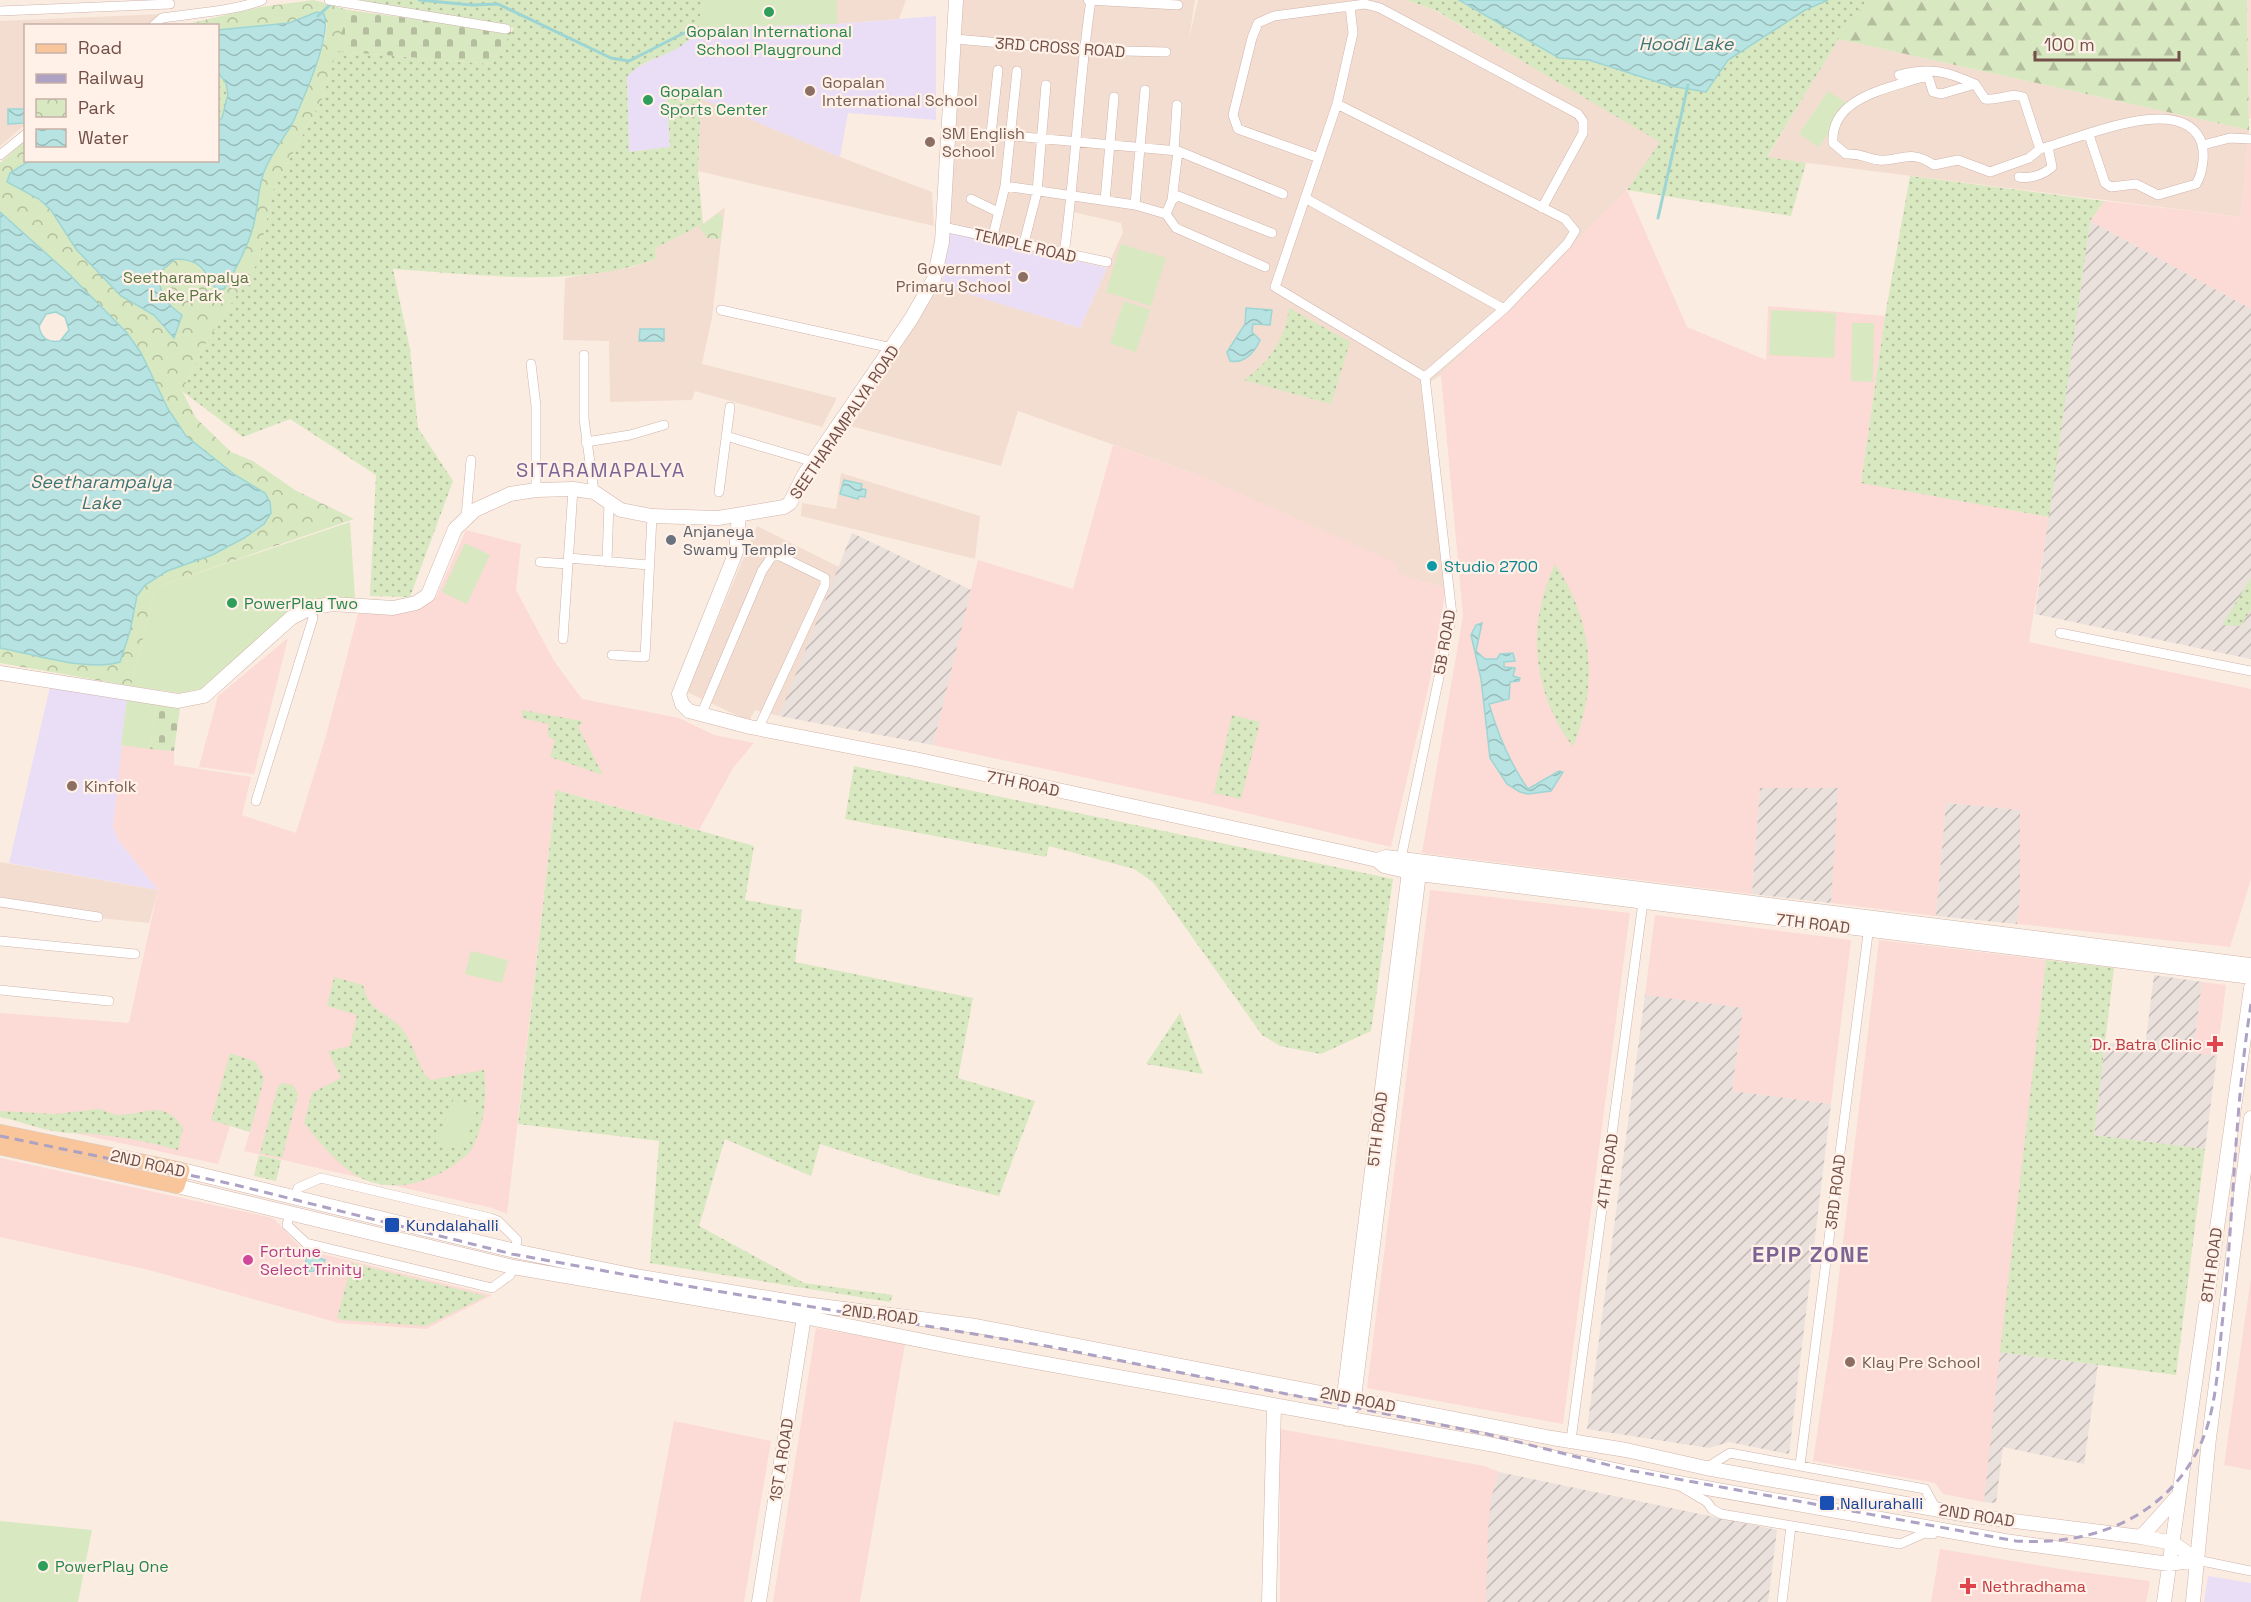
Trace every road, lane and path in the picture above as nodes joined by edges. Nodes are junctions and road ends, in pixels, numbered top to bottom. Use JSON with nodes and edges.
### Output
{"nodes":[{"id":1,"x":262,"y":0,"type":"edge"},
{"id":2,"x":329,"y":0,"type":"edge"},
{"id":3,"x":956,"y":0,"type":"edge"},
{"id":4,"x":1090,"y":0,"type":"edge"},
{"id":5,"x":170,"y":4,"type":"dead end"},
{"id":6,"x":1178,"y":5,"type":"dead end"},
{"id":7,"x":1350,"y":6,"type":"junction"},
{"id":8,"x":0,"y":11,"type":"edge"},
{"id":9,"x":155,"y":24,"type":"edge"},
{"id":10,"x":506,"y":29,"type":"dead end"},
{"id":11,"x":954,"y":39,"type":"junction"},
{"id":12,"x":1083,"y":50,"type":"junction"},
{"id":13,"x":1166,"y":52,"type":"dead end"},
{"id":14,"x":998,"y":70,"type":"dead end"},
{"id":15,"x":1017,"y":71,"type":"dead end"},
{"id":16,"x":1899,"y":75,"type":"dead end"},
{"id":17,"x":1975,"y":84,"type":"junction"},
{"id":18,"x":1046,"y":85,"type":"dead end"},
{"id":19,"x":1145,"y":90,"type":"dead end"},
{"id":20,"x":1114,"y":97,"type":"dead end"},
{"id":21,"x":1337,"y":104,"type":"junction"},
{"id":22,"x":1177,"y":105,"type":"dead end"},
{"id":23,"x":2089,"y":135,"type":"junction"},
{"id":24,"x":24,"y":136,"type":"edge"},
{"id":25,"x":1010,"y":137,"type":"junction"},
{"id":26,"x":2251,"y":139,"type":"edge"},
{"id":27,"x":1042,"y":140,"type":"junction"},
{"id":28,"x":1077,"y":142,"type":"junction"},
{"id":29,"x":2203,"y":145,"type":"junction"},
{"id":30,"x":1110,"y":146,"type":"junction"},
{"id":31,"x":1141,"y":147,"type":"junction"},
{"id":32,"x":2044,"y":148,"type":"junction"},
{"id":33,"x":1176,"y":151,"type":"junction"},
{"id":34,"x":0,"y":155,"type":"edge"},
{"id":35,"x":1318,"y":158,"type":"junction"},
{"id":36,"x":2019,"y":177,"type":"dead end"},
{"id":37,"x":1005,"y":186,"type":"junction"},
{"id":38,"x":1037,"y":192,"type":"junction"},
{"id":39,"x":1283,"y":194,"type":"dead end"},
{"id":40,"x":1072,"y":197,"type":"junction"},
{"id":41,"x":1305,"y":198,"type":"junction"},
{"id":42,"x":970,"y":199,"type":"dead end"},
{"id":43,"x":1172,"y":200,"type":"junction"},
{"id":44,"x":1105,"y":201,"type":"junction"},
{"id":45,"x":1135,"y":205,"type":"junction"},
{"id":46,"x":1542,"y":208,"type":"junction"},
{"id":47,"x":998,"y":212,"type":"junction"},
{"id":48,"x":1166,"y":214,"type":"junction"},
{"id":49,"x":943,"y":227,"type":"junction"},
{"id":50,"x":1272,"y":233,"type":"dead end"},
{"id":51,"x":993,"y":236,"type":"junction"},
{"id":52,"x":1024,"y":243,"type":"junction"},
{"id":53,"x":1064,"y":254,"type":"junction"},
{"id":54,"x":1107,"y":262,"type":"dead end"},
{"id":55,"x":1265,"y":267,"type":"dead end"},
{"id":56,"x":1504,"y":309,"type":"junction"},
{"id":57,"x":721,"y":310,"type":"dead end"},
{"id":58,"x":892,"y":348,"type":"junction"},
{"id":59,"x":584,"y":355,"type":"dead end"},
{"id":60,"x":531,"y":364,"type":"dead end"},
{"id":61,"x":1425,"y":377,"type":"junction"},
{"id":62,"x":730,"y":407,"type":"dead end"},
{"id":63,"x":664,"y":425,"type":"dead end"},
{"id":64,"x":726,"y":436,"type":"junction"},
{"id":65,"x":586,"y":442,"type":"junction"},
{"id":66,"x":471,"y":460,"type":"dead end"},
{"id":67,"x":814,"y":462,"type":"junction"},
{"id":68,"x":573,"y":489,"type":"junction"},
{"id":69,"x":536,"y":490,"type":"junction"},
{"id":70,"x":594,"y":492,"type":"junction"},
{"id":71,"x":719,"y":492,"type":"dead end"},
{"id":72,"x":609,"y":502,"type":"junction"},
{"id":73,"x":739,"y":515,"type":"junction"},
{"id":74,"x":652,"y":516,"type":"junction"},
{"id":75,"x":466,"y":517,"type":"junction"},
{"id":76,"x":569,"y":561,"type":"junction"},
{"id":77,"x":540,"y":562,"type":"dead end"},
{"id":78,"x":607,"y":562,"type":"junction"},
{"id":79,"x":648,"y":565,"type":"junction"},
{"id":80,"x":310,"y":608,"type":"junction"},
{"id":81,"x":2060,"y":633,"type":"dead end"},
{"id":82,"x":563,"y":639,"type":"dead end"},
{"id":83,"x":612,"y":655,"type":"dead end"},
{"id":84,"x":2251,"y":671,"type":"edge"},
{"id":85,"x":0,"y":673,"type":"edge"},
{"id":86,"x":700,"y":715,"type":"junction"},
{"id":87,"x":758,"y":729,"type":"junction"},
{"id":88,"x":256,"y":801,"type":"dead end"},
{"id":89,"x":1410,"y":866,"type":"junction"},
{"id":90,"x":1644,"y":896,"type":"junction"},
{"id":91,"x":0,"y":902,"type":"edge"},
{"id":92,"x":98,"y":917,"type":"dead end"},
{"id":93,"x":1869,"y":924,"type":"junction"},
{"id":94,"x":0,"y":941,"type":"edge"},
{"id":95,"x":135,"y":954,"type":"dead end"},
{"id":96,"x":2251,"y":965,"type":"edge"},
{"id":97,"x":2251,"y":977,"type":"edge"},
{"id":98,"x":2251,"y":988,"type":"edge"},
{"id":99,"x":0,"y":990,"type":"edge"},
{"id":100,"x":109,"y":1001,"type":"dead end"},
{"id":101,"x":2251,"y":1118,"type":"edge"},
{"id":102,"x":0,"y":1132,"type":"edge"},
{"id":103,"x":0,"y":1147,"type":"edge"},
{"id":104,"x":182,"y":1170,"type":"junction"},
{"id":105,"x":177,"y":1186,"type":"junction"},
{"id":106,"x":295,"y":1199,"type":"junction"},
{"id":107,"x":290,"y":1213,"type":"junction"},
{"id":108,"x":515,"y":1251,"type":"junction"},
{"id":109,"x":513,"y":1267,"type":"junction"},
{"id":110,"x":804,"y":1317,"type":"junction"},
{"id":111,"x":927,"y":1320,"type":"junction"},
{"id":112,"x":950,"y":1322,"type":"junction"},
{"id":113,"x":935,"y":1342,"type":"junction"},
{"id":114,"x":1349,"y":1397,"type":"junction"},
{"id":115,"x":1274,"y":1406,"type":"junction"},
{"id":116,"x":1349,"y":1419,"type":"junction"},
{"id":117,"x":2189,"y":1427,"type":"junction"},
{"id":118,"x":2210,"y":1430,"type":"junction"},
{"id":119,"x":1571,"y":1440,"type":"junction"},
{"id":120,"x":1800,"y":1465,"type":"junction"},
{"id":121,"x":1707,"y":1468,"type":"junction"},
{"id":122,"x":1673,"y":1482,"type":"junction"},
{"id":123,"x":2178,"y":1496,"type":"junction"},
{"id":124,"x":1936,"y":1509,"type":"junction"},
{"id":125,"x":2038,"y":1525,"type":"junction"},
{"id":126,"x":1791,"y":1527,"type":"junction"},
{"id":127,"x":2141,"y":1537,"type":"junction"},
{"id":128,"x":1997,"y":1540,"type":"junction"},
{"id":129,"x":2173,"y":1543,"type":"junction"},
{"id":130,"x":2034,"y":1544,"type":"junction"},
{"id":131,"x":2197,"y":1560,"type":"junction"},
{"id":132,"x":2169,"y":1564,"type":"junction"},
{"id":133,"x":2251,"y":1571,"type":"edge"},
{"id":134,"x":759,"y":1602,"type":"edge"},
{"id":135,"x":1269,"y":1602,"type":"edge"},
{"id":136,"x":1782,"y":1602,"type":"edge"},
{"id":137,"x":2164,"y":1602,"type":"edge"},
{"id":138,"x":2193,"y":1602,"type":"edge"}],
"edges":[{"from":1,"to":9,"type":"street"},
{"from":2,"to":10,"type":"street"},
{"from":3,"to":11,"type":"main road","name":"SEETHARAMPALYA ROAD"},
{"from":4,"to":6,"type":"street"},
{"from":4,"to":12,"type":"street"},
{"from":5,"to":8,"type":"street"},
{"from":7,"to":21,"type":"street"},
{"from":7,"to":35,"type":"street"},
{"from":7,"to":46,"type":"street"},
{"from":11,"to":12,"type":"street","name":"3RD CROSS ROAD"},
{"from":11,"to":49,"type":"main road","name":"SEETHARAMPALYA ROAD"},
{"from":12,"to":13,"type":"street","name":"3RD CROSS ROAD"},
{"from":12,"to":28,"type":"street"},
{"from":14,"to":25,"type":"street"},
{"from":15,"to":25,"type":"street"},
{"from":16,"to":17,"type":"street"},
{"from":17,"to":32,"type":"street"},
{"from":17,"to":32,"type":"street"},
{"from":18,"to":27,"type":"street"},
{"from":19,"to":31,"type":"street"},
{"from":20,"to":30,"type":"street"},
{"from":21,"to":35,"type":"street"},
{"from":21,"to":46,"type":"street"},
{"from":22,"to":33,"type":"street"},
{"from":23,"to":29,"type":"street"},
{"from":23,"to":29,"type":"street"},
{"from":23,"to":32,"type":"street"},
{"from":24,"to":34,"type":"street"},
{"from":25,"to":27,"type":"street"},
{"from":25,"to":37,"type":"street"},
{"from":26,"to":29,"type":"street"},
{"from":27,"to":28,"type":"street"},
{"from":27,"to":38,"type":"street"},
{"from":28,"to":30,"type":"street"},
{"from":28,"to":40,"type":"street"},
{"from":30,"to":31,"type":"street"},
{"from":30,"to":44,"type":"street"},
{"from":31,"to":33,"type":"street"},
{"from":31,"to":45,"type":"street"},
{"from":32,"to":36,"type":"street"},
{"from":33,"to":39,"type":"street"},
{"from":33,"to":43,"type":"street"},
{"from":35,"to":41,"type":"street"},
{"from":37,"to":38,"type":"street"},
{"from":37,"to":47,"type":"street"},
{"from":38,"to":40,"type":"street"},
{"from":38,"to":52,"type":"street"},
{"from":40,"to":44,"type":"street"},
{"from":40,"to":53,"type":"street"},
{"from":41,"to":56,"type":"street"},
{"from":41,"to":61,"type":"street"},
{"from":42,"to":47,"type":"street"},
{"from":43,"to":48,"type":"street"},
{"from":43,"to":50,"type":"street"},
{"from":44,"to":45,"type":"street"},
{"from":45,"to":48,"type":"street"},
{"from":46,"to":56,"type":"street"},
{"from":47,"to":51,"type":"street"},
{"from":48,"to":55,"type":"street"},
{"from":49,"to":51,"type":"street","name":"TEMPLE ROAD"},
{"from":49,"to":58,"type":"main road","name":"SEETHARAMPALYA ROAD"},
{"from":51,"to":52,"type":"street","name":"TEMPLE ROAD"},
{"from":52,"to":53,"type":"street","name":"TEMPLE ROAD"},
{"from":53,"to":54,"type":"street","name":"TEMPLE ROAD"},
{"from":56,"to":61,"type":"street"},
{"from":57,"to":58,"type":"street"},
{"from":58,"to":67,"type":"main road","name":"SEETHARAMPALYA ROAD"},
{"from":59,"to":65,"type":"street"},
{"from":60,"to":69,"type":"street"},
{"from":61,"to":89,"type":"street","name":"5B ROAD"},
{"from":62,"to":64,"type":"street"},
{"from":63,"to":65,"type":"street"},
{"from":64,"to":67,"type":"street"},
{"from":64,"to":71,"type":"street"},
{"from":65,"to":70,"type":"street"},
{"from":66,"to":75,"type":"street"},
{"from":67,"to":73,"type":"main road","name":"SEETHARAMPALYA ROAD"},
{"from":68,"to":69,"type":"main road","name":"SEETHARAMPALYA ROAD"},
{"from":68,"to":70,"type":"main road","name":"SEETHARAMPALYA ROAD"},
{"from":68,"to":76,"type":"street"},
{"from":69,"to":75,"type":"main road","name":"SEETHARAMPALYA ROAD"},
{"from":70,"to":72,"type":"main road","name":"SEETHARAMPALYA ROAD"},
{"from":72,"to":74,"type":"main road","name":"SEETHARAMPALYA ROAD"},
{"from":72,"to":78,"type":"street"},
{"from":73,"to":74,"type":"main road","name":"SEETHARAMPALYA ROAD"},
{"from":73,"to":86,"type":"main road","name":"7TH ROAD"},
{"from":74,"to":79,"type":"street"},
{"from":75,"to":80,"type":"main road","name":"SEETHARAMPALYA ROAD"},
{"from":76,"to":77,"type":"street"},
{"from":76,"to":78,"type":"street"},
{"from":76,"to":82,"type":"street"},
{"from":78,"to":79,"type":"street"},
{"from":79,"to":83,"type":"street"},
{"from":80,"to":85,"type":"main road","name":"SEETHARAMPALYA ROAD"},
{"from":80,"to":88,"type":"street"},
{"from":81,"to":84,"type":"street"},
{"from":86,"to":87,"type":"main road","name":"7TH ROAD"},
{"from":86,"to":87,"type":"street"},
{"from":87,"to":89,"type":"main road","name":"7TH ROAD"},
{"from":89,"to":90,"type":"main road","name":"7TH ROAD"},
{"from":89,"to":114,"type":"main road","name":"5TH ROAD"},
{"from":90,"to":93,"type":"main road","name":"7TH ROAD"},
{"from":90,"to":119,"type":"street","name":"4TH ROAD"},
{"from":91,"to":92,"type":"street"},
{"from":93,"to":96,"type":"main road","name":"7TH ROAD"},
{"from":93,"to":97,"type":"main road","name":"7TH ROAD"},
{"from":93,"to":120,"type":"street","name":"3RD ROAD"},
{"from":94,"to":95,"type":"street"},
{"from":98,"to":117,"type":"main road","name":"8TH ROAD"},
{"from":99,"to":100,"type":"street"},
{"from":101,"to":118,"type":"main road","name":"8TH ROAD"},
{"from":102,"to":104,"type":"main road","name":"2ND ROAD"},
{"from":103,"to":105,"type":"main road","name":"2ND ROAD"},
{"from":104,"to":105,"type":"main road"},
{"from":104,"to":106,"type":"main road","name":"2ND ROAD"},
{"from":105,"to":107,"type":"main road","name":"2ND ROAD"},
{"from":106,"to":108,"type":"main road","name":"2ND ROAD"},
{"from":106,"to":108,"type":"street"},
{"from":107,"to":109,"type":"main road","name":"2ND ROAD"},
{"from":107,"to":109,"type":"street"},
{"from":108,"to":111,"type":"main road","name":"2ND ROAD"},
{"from":109,"to":110,"type":"main road","name":"2ND ROAD"},
{"from":110,"to":113,"type":"main road","name":"2ND ROAD"},
{"from":110,"to":134,"type":"main road","name":"1ST A ROAD"},
{"from":111,"to":112,"type":"main road","name":"2ND ROAD"},
{"from":111,"to":113,"type":"main road"},
{"from":112,"to":113,"type":"main road"},
{"from":112,"to":114,"type":"main road","name":"2ND ROAD"},
{"from":113,"to":115,"type":"main road","name":"2ND ROAD"},
{"from":114,"to":116,"type":"main road","name":"5TH ROAD"},
{"from":114,"to":119,"type":"main road","name":"2ND ROAD"},
{"from":115,"to":116,"type":"main road","name":"2ND ROAD"},
{"from":115,"to":135,"type":"main road"},
{"from":116,"to":122,"type":"main road","name":"2ND ROAD"},
{"from":117,"to":118,"type":"main road"},
{"from":117,"to":123,"type":"main road","name":"8TH ROAD"},
{"from":118,"to":131,"type":"main road","name":"8TH ROAD"},
{"from":119,"to":121,"type":"main road","name":"2ND ROAD"},
{"from":120,"to":121,"type":"street"},
{"from":120,"to":124,"type":"street"},
{"from":121,"to":124,"type":"main road","name":"2ND ROAD"},
{"from":122,"to":126,"type":"street"},
{"from":122,"to":128,"type":"main road","name":"2ND ROAD"},
{"from":123,"to":127,"type":"main road"},
{"from":123,"to":129,"type":"main road","name":"8TH ROAD"},
{"from":124,"to":125,"type":"main road","name":"2ND ROAD"},
{"from":125,"to":127,"type":"main road","name":"2ND ROAD"},
{"from":125,"to":130,"type":"main road"},
{"from":126,"to":128,"type":"street"},
{"from":126,"to":136,"type":"street"},
{"from":127,"to":129,"type":"main road","name":"2ND ROAD"},
{"from":128,"to":130,"type":"main road","name":"2ND ROAD"},
{"from":129,"to":131,"type":"main road","name":"2ND ROAD"},
{"from":129,"to":132,"type":"main road","name":"8TH ROAD"},
{"from":130,"to":132,"type":"main road","name":"2ND ROAD"},
{"from":131,"to":132,"type":"main road","name":"2ND ROAD"},
{"from":131,"to":133,"type":"street"},
{"from":131,"to":138,"type":"main road","name":"8TH ROAD"},
{"from":132,"to":137,"type":"main road","name":"8TH ROAD"}]}
